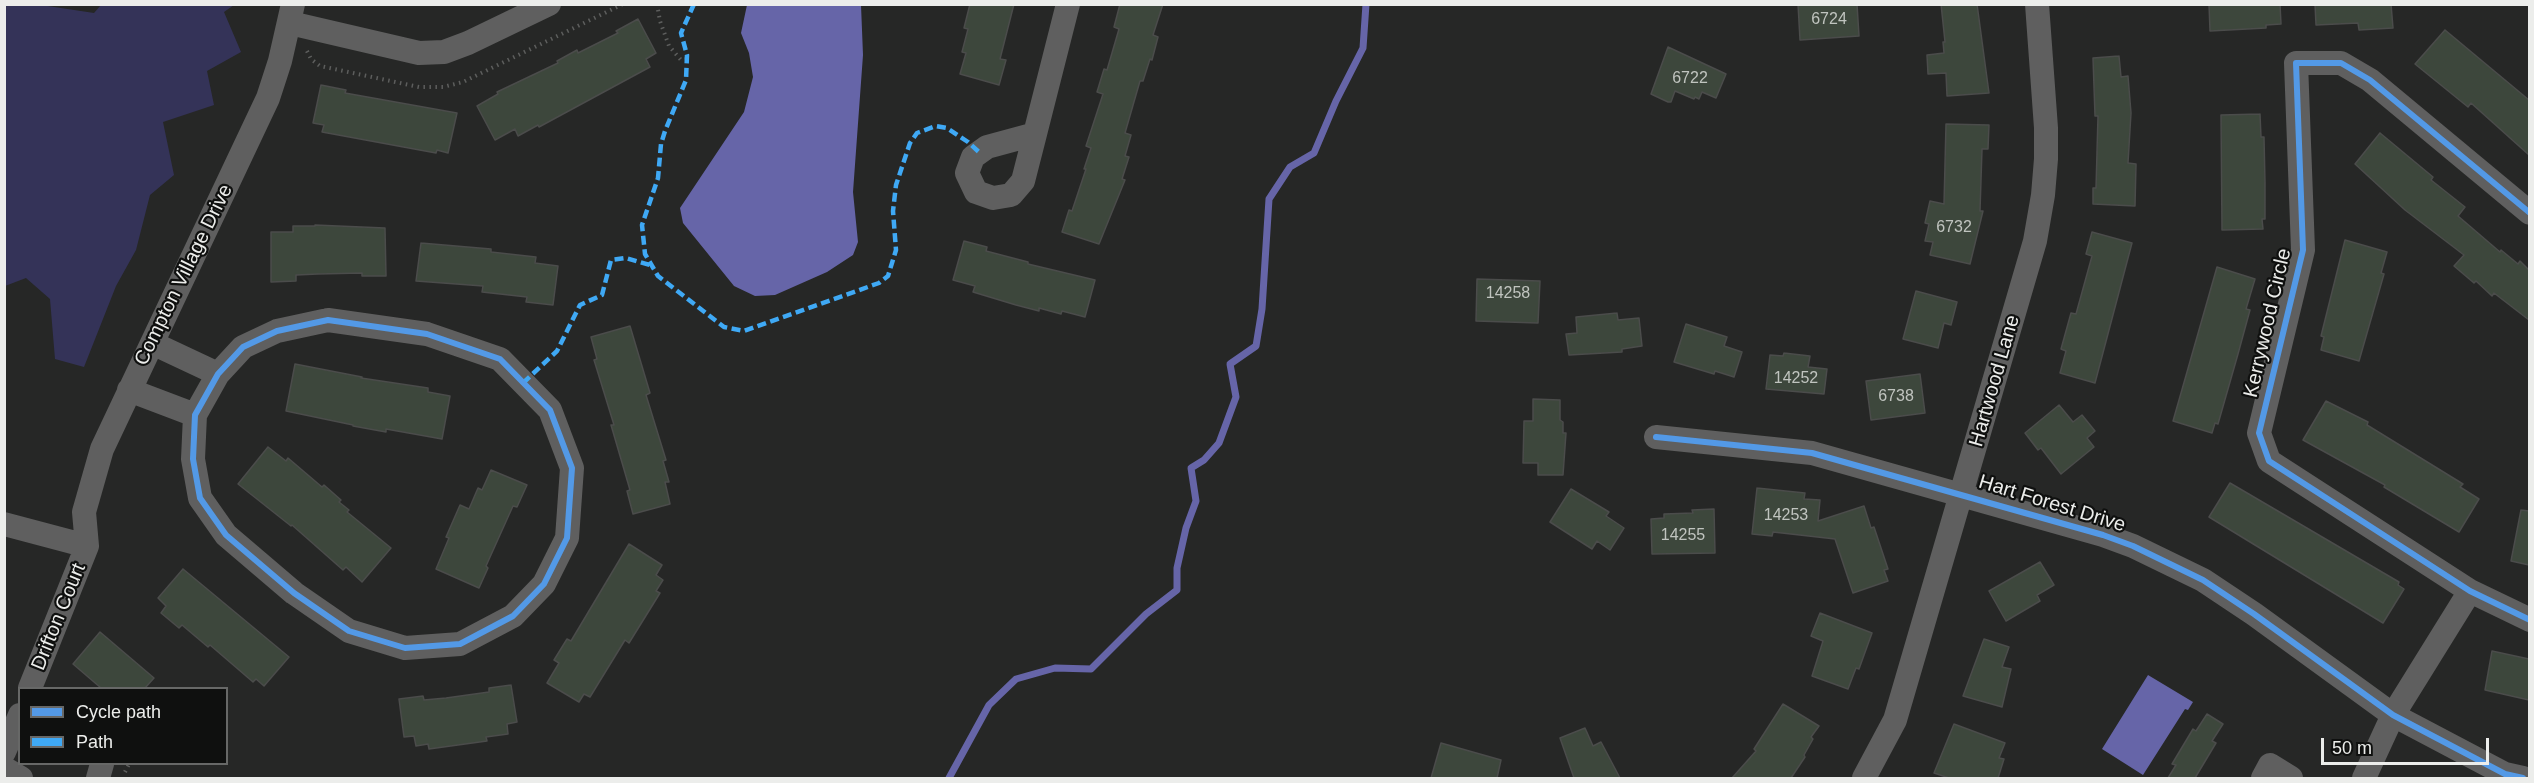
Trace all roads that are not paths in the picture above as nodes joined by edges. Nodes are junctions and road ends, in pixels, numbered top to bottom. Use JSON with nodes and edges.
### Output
{"nodes":[{"id":1,"x":549,"y":4,"type":"edge"},
{"id":2,"x":1068,"y":4,"type":"edge"},
{"id":3,"x":2037,"y":4,"type":"edge"},
{"id":4,"x":291,"y":14,"type":"edge"},
{"id":5,"x":1035,"y":134,"type":"dead end"},
{"id":6,"x":2529,"y":213,"type":"edge"},
{"id":7,"x":152,"y":343,"type":"junction"},
{"id":8,"x":218,"y":374,"type":"junction"},
{"id":9,"x":129,"y":390,"type":"junction"},
{"id":10,"x":195,"y":415,"type":"junction"},
{"id":11,"x":1656,"y":437,"type":"dead end"},
{"id":12,"x":1962,"y":494,"type":"junction"},
{"id":13,"x":4,"y":524,"type":"edge"},
{"id":14,"x":87,"y":546,"type":"junction"},
{"id":15,"x":2470,"y":591,"type":"junction"},
{"id":16,"x":2529,"y":620,"type":"edge"},
{"id":17,"x":30,"y":687,"type":"edge"},
{"id":18,"x":2393,"y":715,"type":"junction"},
{"id":19,"x":18,"y":720,"type":"edge"},
{"id":20,"x":4,"y":752,"type":"edge"},
{"id":21,"x":4,"y":768,"type":"edge"},
{"id":22,"x":21,"y":778,"type":"edge"},
{"id":23,"x":1864,"y":778,"type":"edge"},
{"id":24,"x":2263,"y":778,"type":"edge"},
{"id":25,"x":2291,"y":778,"type":"edge"},
{"id":26,"x":2364,"y":778,"type":"edge"},
{"id":27,"x":2523,"y":778,"type":"edge"}],
"edges":[{"from":1,"to":4,"type":"street"},
{"from":2,"to":5,"type":"street"},
{"from":3,"to":12,"type":"street","name":"Hartwood Lane"},
{"from":4,"to":7,"type":"street","name":"Compton Village Drive"},
{"from":6,"to":15,"type":"street","name":"Kerrywood Circle"},
{"from":7,"to":8,"type":"street"},
{"from":7,"to":9,"type":"street","name":"Compton Village Drive"},
{"from":8,"to":10,"type":"street"},
{"from":8,"to":10,"type":"street"},
{"from":9,"to":10,"type":"street"},
{"from":9,"to":14,"type":"street","name":"Compton Village Drive"},
{"from":11,"to":12,"type":"street","name":"Hart Forest Drive"},
{"from":12,"to":18,"type":"street","name":"Hart Forest Drive"},
{"from":12,"to":23,"type":"street","name":"Hartwood Lane"},
{"from":13,"to":14,"type":"street"},
{"from":14,"to":17,"type":"street","name":"Drifton Court"},
{"from":15,"to":16,"type":"street","name":"Kerrywood Circle"},
{"from":15,"to":18,"type":"street"},
{"from":18,"to":26,"type":"street"},
{"from":18,"to":27,"type":"street","name":"Hart Forest Drive"},
{"from":19,"to":20,"type":"street"},
{"from":21,"to":22,"type":"street"},
{"from":24,"to":25,"type":"street"}]}
